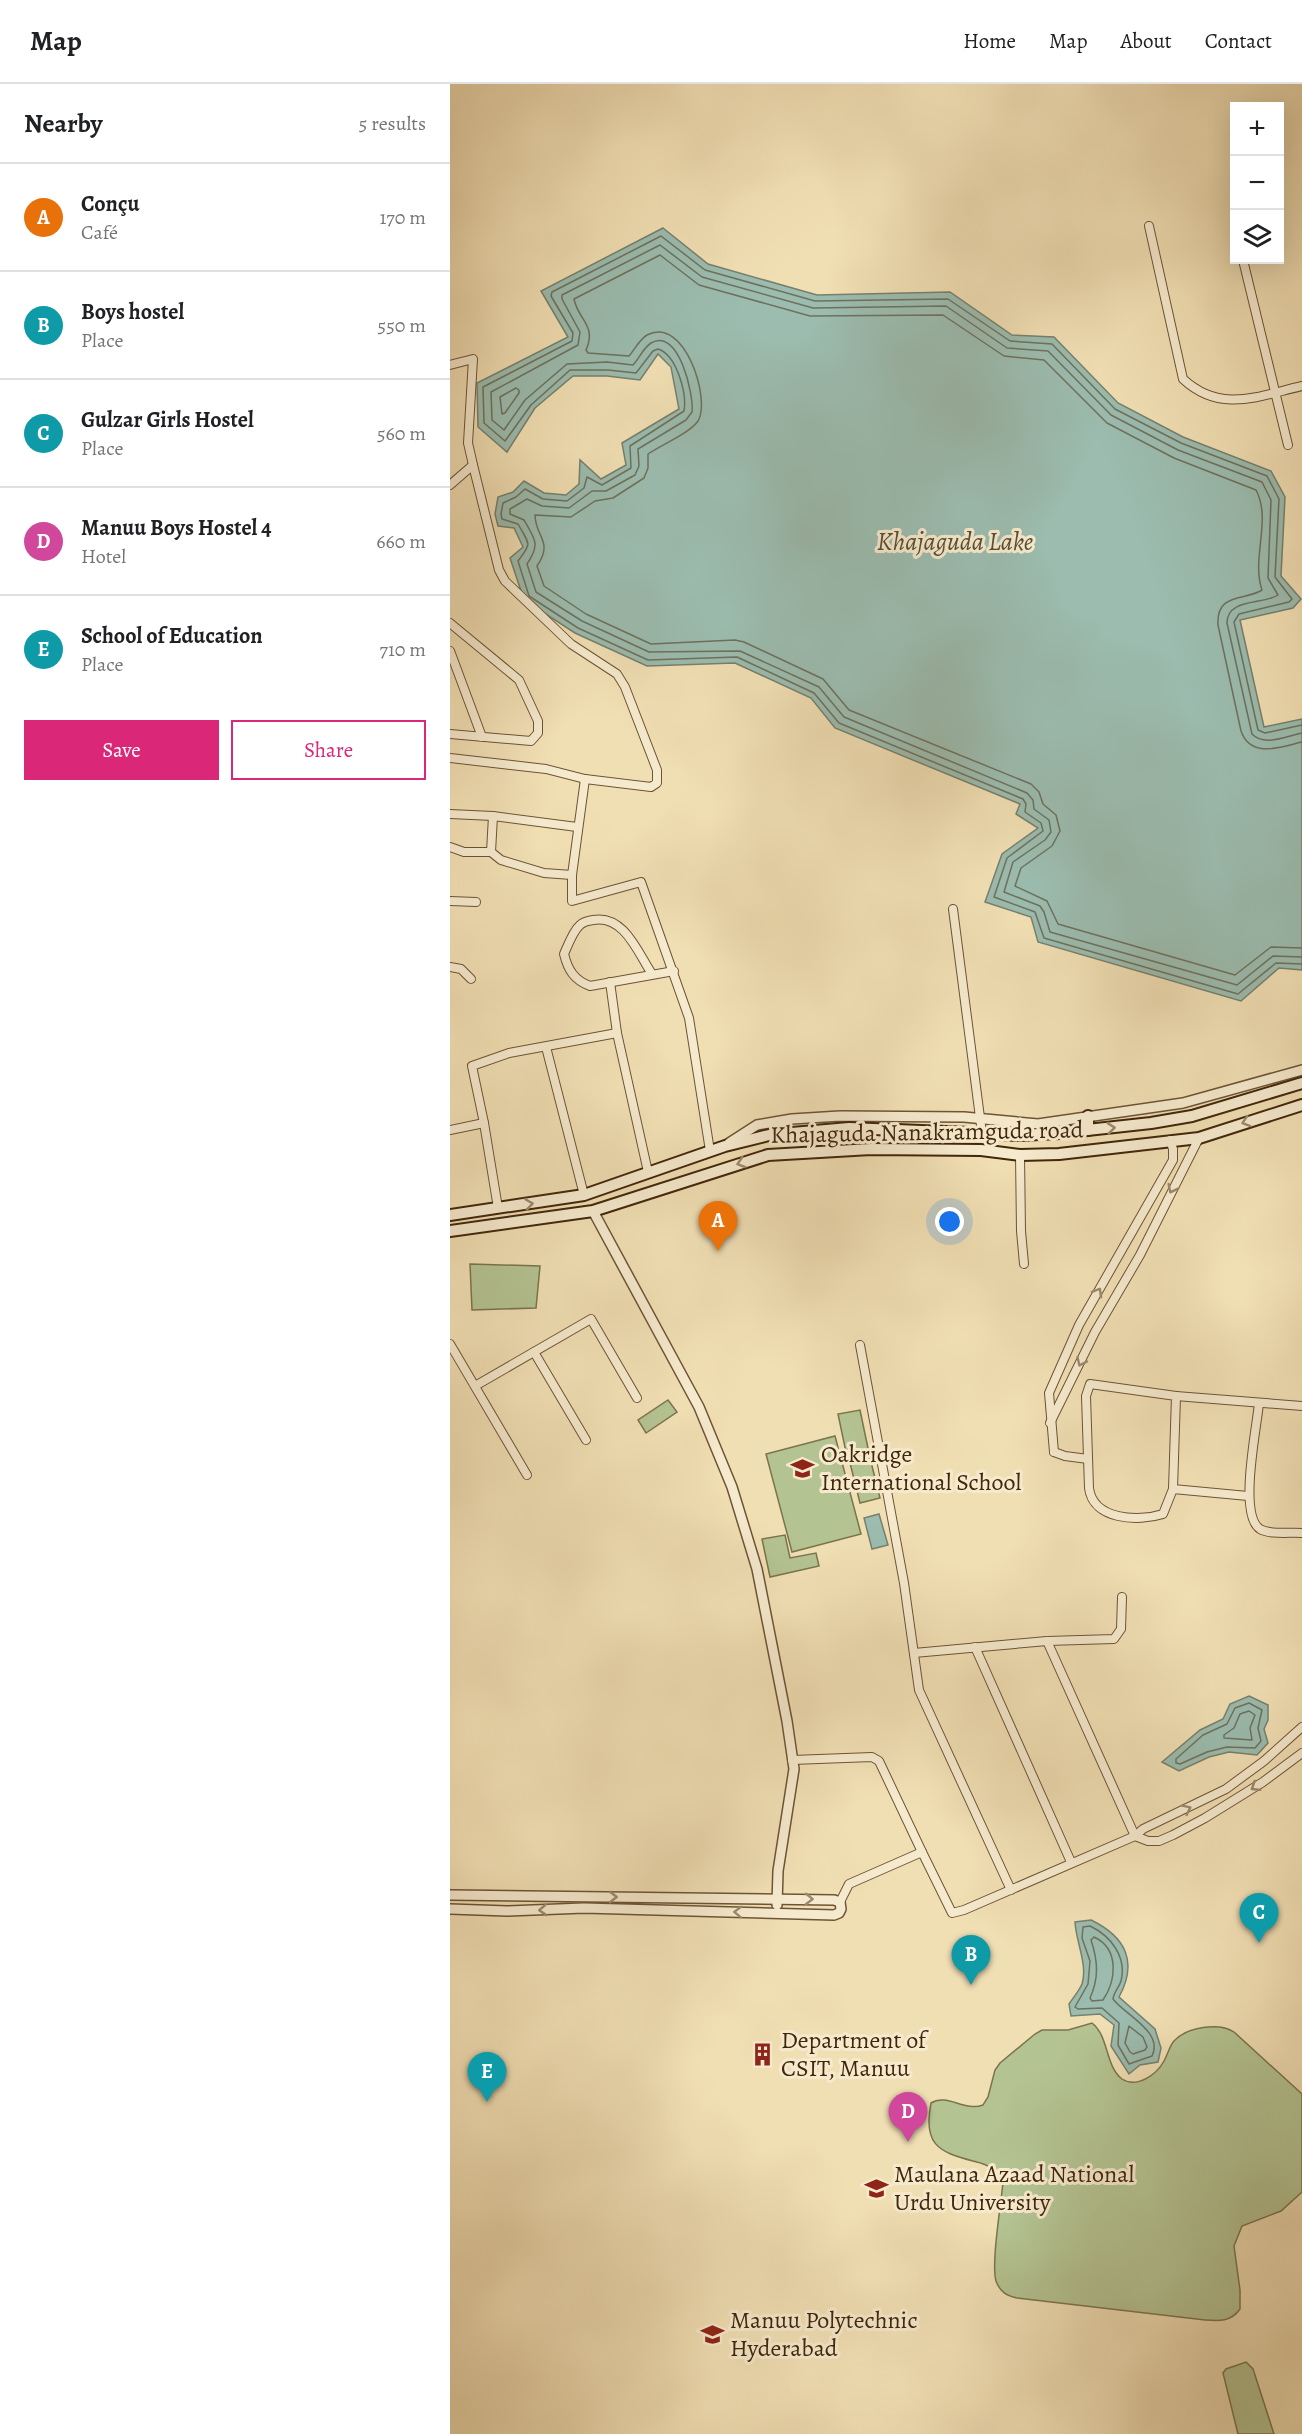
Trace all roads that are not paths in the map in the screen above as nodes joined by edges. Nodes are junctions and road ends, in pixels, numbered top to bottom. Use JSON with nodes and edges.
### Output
{"nodes":[{"id":1,"x":1149,"y":226,"type":"dead end"},
{"id":2,"x":1245,"y":264,"type":"edge"},
{"id":3,"x":450,"y":365,"type":"edge"},
{"id":4,"x":1302,"y":386,"type":"edge"},
{"id":5,"x":1275,"y":392,"type":"junction"},
{"id":6,"x":1288,"y":445,"type":"dead end"},
{"id":7,"x":473,"y":465,"type":"junction"},
{"id":8,"x":450,"y":485,"type":"edge"},
{"id":9,"x":450,"y":623,"type":"edge"},
{"id":10,"x":450,"y":651,"type":"edge"},
{"id":11,"x":450,"y":734,"type":"edge"},
{"id":12,"x":482,"y":737,"type":"junction"},
{"id":13,"x":450,"y":758,"type":"edge"},
{"id":14,"x":585,"y":779,"type":"junction"},
{"id":15,"x":450,"y":814,"type":"edge"},
{"id":16,"x":493,"y":816,"type":"junction"},
{"id":17,"x":577,"y":827,"type":"junction"},
{"id":18,"x":450,"y":847,"type":"edge"},
{"id":19,"x":491,"y":852,"type":"junction"},
{"id":20,"x":572,"y":874,"type":"junction"},
{"id":21,"x":450,"y":902,"type":"edge"},
{"id":22,"x":476,"y":902,"type":"dead end"},
{"id":23,"x":953,"y":909,"type":"dead end"},
{"id":24,"x":450,"y":967,"type":"edge"},
{"id":25,"x":674,"y":971,"type":"junction"},
{"id":26,"x":652,"y":974,"type":"junction"},
{"id":27,"x":471,"y":979,"type":"dead end"},
{"id":28,"x":609,"y":982,"type":"junction"},
{"id":29,"x":617,"y":1032,"type":"junction"},
{"id":30,"x":546,"y":1047,"type":"junction"},
{"id":31,"x":1302,"y":1070,"type":"edge"},
{"id":32,"x":1302,"y":1083,"type":"edge"},
{"id":33,"x":1302,"y":1105,"type":"edge"},
{"id":34,"x":1088,"y":1116,"type":"junction"},
{"id":35,"x":980,"y":1119,"type":"junction"},
{"id":36,"x":484,"y":1123,"type":"junction"},
{"id":37,"x":450,"y":1130,"type":"edge"},
{"id":38,"x":1088,"y":1130,"type":"junction"},
{"id":39,"x":981,"y":1133,"type":"junction"},
{"id":40,"x":1199,"y":1137,"type":"junction"},
{"id":41,"x":1170,"y":1140,"type":"junction"},
{"id":42,"x":724,"y":1146,"type":"junction"},
{"id":43,"x":710,"y":1151,"type":"junction"},
{"id":44,"x":1020,"y":1155,"type":"junction"},
{"id":45,"x":648,"y":1172,"type":"junction"},
{"id":46,"x":584,"y":1195,"type":"junction"},
{"id":47,"x":498,"y":1208,"type":"junction"},
{"id":48,"x":593,"y":1211,"type":"junction"},
{"id":49,"x":450,"y":1215,"type":"edge"},
{"id":50,"x":450,"y":1231,"type":"edge"},
{"id":51,"x":1024,"y":1264,"type":"dead end"},
{"id":52,"x":450,"y":1344,"type":"edge"},
{"id":53,"x":860,"y":1345,"type":"dead end"},
{"id":54,"x":534,"y":1352,"type":"junction"},
{"id":55,"x":475,"y":1386,"type":"junction"},
{"id":56,"x":1176,"y":1396,"type":"junction"},
{"id":57,"x":637,"y":1398,"type":"dead end"},
{"id":58,"x":1259,"y":1403,"type":"junction"},
{"id":59,"x":1302,"y":1406,"type":"edge"},
{"id":60,"x":1050,"y":1424,"type":"junction"},
{"id":61,"x":586,"y":1440,"type":"dead end"},
{"id":62,"x":1088,"y":1457,"type":"junction"},
{"id":63,"x":527,"y":1475,"type":"dead end"},
{"id":64,"x":1173,"y":1490,"type":"junction"},
{"id":65,"x":1248,"y":1496,"type":"junction"},
{"id":66,"x":1302,"y":1533,"type":"edge"},
{"id":67,"x":1122,"y":1597,"type":"dead end"},
{"id":68,"x":1047,"y":1641,"type":"junction"},
{"id":69,"x":975,"y":1647,"type":"junction"},
{"id":70,"x":914,"y":1653,"type":"junction"},
{"id":71,"x":1302,"y":1727,"type":"edge"},
{"id":72,"x":1302,"y":1753,"type":"edge"},
{"id":73,"x":792,"y":1760,"type":"junction"},
{"id":74,"x":1136,"y":1836,"type":"junction"},
{"id":75,"x":922,"y":1852,"type":"junction"},
{"id":76,"x":1071,"y":1862,"type":"junction"},
{"id":77,"x":1011,"y":1890,"type":"junction"},
{"id":78,"x":450,"y":1895,"type":"edge"},
{"id":79,"x":777,"y":1899,"type":"junction"},
{"id":80,"x":840,"y":1902,"type":"junction"},
{"id":81,"x":450,"y":1909,"type":"edge"},
{"id":82,"x":776,"y":1913,"type":"junction"}],
"edges":[{"from":1,"to":5,"type":"street"},
{"from":2,"to":5,"type":"street"},
{"from":3,"to":7,"type":"street"},
{"from":4,"to":5,"type":"street"},
{"from":5,"to":6,"type":"street"},
{"from":7,"to":8,"type":"street"},
{"from":7,"to":14,"type":"street"},
{"from":9,"to":12,"type":"street"},
{"from":10,"to":12,"type":"street"},
{"from":11,"to":12,"type":"street"},
{"from":13,"to":14,"type":"street"},
{"from":14,"to":17,"type":"street"},
{"from":15,"to":16,"type":"street"},
{"from":16,"to":17,"type":"street"},
{"from":16,"to":19,"type":"street"},
{"from":17,"to":20,"type":"street"},
{"from":18,"to":19,"type":"street"},
{"from":19,"to":20,"type":"street"},
{"from":20,"to":25,"type":"street"},
{"from":21,"to":22,"type":"street"},
{"from":23,"to":35,"type":"street"},
{"from":24,"to":27,"type":"street"},
{"from":25,"to":26,"type":"street"},
{"from":25,"to":43,"type":"street"},
{"from":26,"to":28,"type":"street"},
{"from":26,"to":28,"type":"street"},
{"from":28,"to":29,"type":"street"},
{"from":29,"to":30,"type":"street"},
{"from":29,"to":45,"type":"street"},
{"from":30,"to":36,"type":"street"},
{"from":30,"to":46,"type":"street"},
{"from":31,"to":34,"type":"street"},
{"from":38,"to":32,"type":"main road","name":"Khajaguda Nanakramguda road","one_way":true},
{"from":33,"to":40,"type":"main road","name":"Khajaguda Nanakramguda road","one_way":true},
{"from":34,"to":35,"type":"street"},
{"from":34,"to":38,"type":"main road"},
{"from":35,"to":39,"type":"street"},
{"from":35,"to":42,"type":"street"},
{"from":36,"to":37,"type":"street"},
{"from":36,"to":47,"type":"street"},
{"from":38,"to":39,"type":"main road","name":"Khajaguda Nanakramguda road"},
{"from":39,"to":42,"type":"main road","name":"Khajaguda Nanakramguda road"},
{"from":40,"to":41,"type":"main road","name":"Khajaguda Nanakramguda road"},
{"from":40,"to":60,"type":"street","one_way":true},
{"from":41,"to":44,"type":"main road","name":"Khajaguda Nanakramguda road"},
{"from":60,"to":41,"type":"street","one_way":true},
{"from":42,"to":43,"type":"main road","name":"Khajaguda Nanakramguda road"},
{"from":43,"to":45,"type":"main road","name":"Khajaguda Nanakramguda road"},
{"from":44,"to":48,"type":"main road","name":"Khajaguda Nanakramguda road","one_way":true},
{"from":44,"to":51,"type":"street"},
{"from":45,"to":46,"type":"main road","name":"Khajaguda Nanakramguda road"},
{"from":47,"to":46,"type":"main road","name":"Khajaguda Nanakramguda road","one_way":true},
{"from":47,"to":49,"type":"main road","name":"Khajaguda Nanakramguda road"},
{"from":48,"to":50,"type":"main road","name":"Khajaguda Nanakramguda road"},
{"from":48,"to":73,"type":"street"},
{"from":52,"to":55,"type":"street"},
{"from":53,"to":70,"type":"street"},
{"from":54,"to":55,"type":"street"},
{"from":54,"to":57,"type":"street"},
{"from":54,"to":61,"type":"street"},
{"from":55,"to":63,"type":"street"},
{"from":56,"to":58,"type":"street"},
{"from":56,"to":62,"type":"street"},
{"from":56,"to":64,"type":"street"},
{"from":58,"to":59,"type":"street"},
{"from":58,"to":65,"type":"street"},
{"from":60,"to":62,"type":"street"},
{"from":62,"to":64,"type":"street"},
{"from":64,"to":65,"type":"street"},
{"from":65,"to":66,"type":"street"},
{"from":67,"to":68,"type":"street"},
{"from":68,"to":69,"type":"street"},
{"from":68,"to":74,"type":"street"},
{"from":69,"to":70,"type":"street"},
{"from":69,"to":76,"type":"street"},
{"from":70,"to":77,"type":"street"},
{"from":74,"to":71,"type":"street","one_way":true},
{"from":72,"to":74,"type":"street","one_way":true},
{"from":73,"to":75,"type":"street"},
{"from":73,"to":79,"type":"street"},
{"from":74,"to":76,"type":"street"},
{"from":75,"to":77,"type":"street"},
{"from":75,"to":80,"type":"street"},
{"from":76,"to":77,"type":"street"},
{"from":78,"to":79,"type":"street","one_way":true},
{"from":79,"to":80,"type":"street","one_way":true},
{"from":79,"to":82,"type":"street"},
{"from":80,"to":82,"type":"street"},
{"from":82,"to":81,"type":"street","one_way":true}]}
